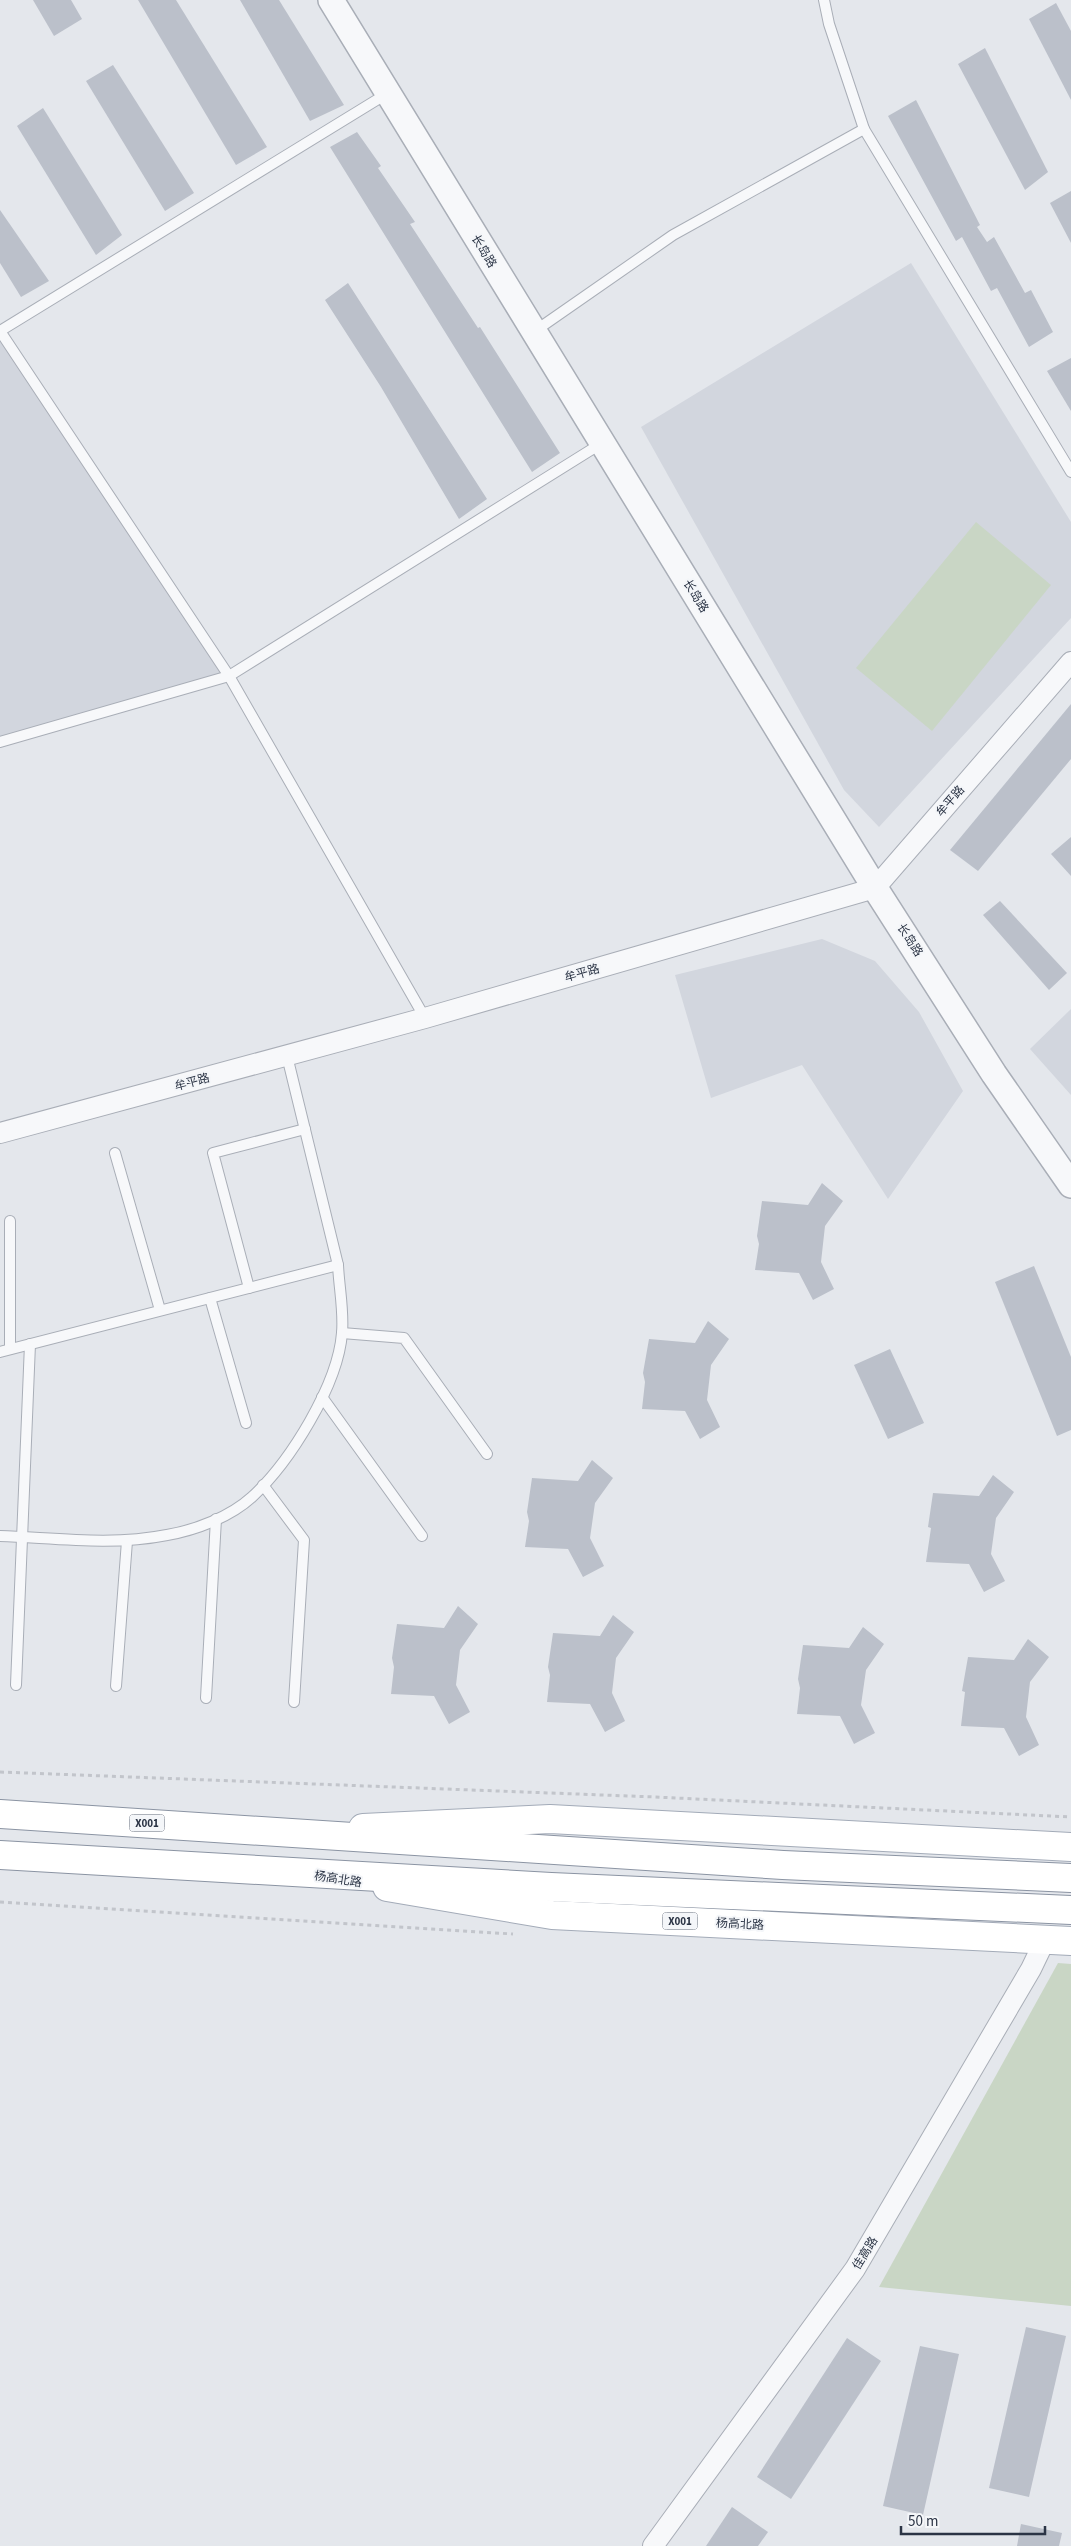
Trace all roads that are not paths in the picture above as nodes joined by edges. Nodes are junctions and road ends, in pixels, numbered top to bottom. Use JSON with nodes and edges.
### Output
{"nodes":[{"id":1,"x":331,"y":0,"type":"edge"},
{"id":2,"x":824,"y":0,"type":"edge"},
{"id":3,"x":388,"y":93,"type":"junction"},
{"id":4,"x":864,"y":129,"type":"junction"},
{"id":5,"x":0,"y":331,"type":"edge"},
{"id":6,"x":534,"y":332,"type":"junction"},
{"id":7,"x":602,"y":443,"type":"junction"},
{"id":8,"x":1071,"y":472,"type":"edge"},
{"id":9,"x":1071,"y":662,"type":"edge"},
{"id":10,"x":229,"y":676,"type":"junction"},
{"id":11,"x":0,"y":742,"type":"edge"},
{"id":12,"x":875,"y":888,"type":"junction"},
{"id":13,"x":425,"y":1018,"type":"junction"},
{"id":14,"x":287,"y":1056,"type":"junction"},
{"id":15,"x":305,"y":1130,"type":"junction"},
{"id":16,"x":0,"y":1133,"type":"edge"},
{"id":17,"x":115,"y":1153,"type":"dead end"},
{"id":18,"x":1071,"y":1185,"type":"edge"},
{"id":19,"x":10,"y":1221,"type":"dead end"},
{"id":20,"x":338,"y":1265,"type":"junction"},
{"id":21,"x":249,"y":1288,"type":"junction"},
{"id":22,"x":210,"y":1298,"type":"junction"},
{"id":23,"x":160,"y":1310,"type":"junction"},
{"id":24,"x":342,"y":1333,"type":"junction"},
{"id":25,"x":30,"y":1344,"type":"junction"},
{"id":26,"x":5,"y":1350,"type":"edge"},
{"id":27,"x":322,"y":1397,"type":"junction"},
{"id":28,"x":246,"y":1423,"type":"dead end"},
{"id":29,"x":487,"y":1454,"type":"dead end"},
{"id":30,"x":263,"y":1485,"type":"junction"},
{"id":31,"x":216,"y":1519,"type":"junction"},
{"id":32,"x":0,"y":1536,"type":"edge"},
{"id":33,"x":22,"y":1536,"type":"junction"},
{"id":34,"x":422,"y":1536,"type":"dead end"},
{"id":35,"x":127,"y":1541,"type":"junction"},
{"id":36,"x":16,"y":1685,"type":"dead end"},
{"id":37,"x":116,"y":1686,"type":"dead end"},
{"id":38,"x":206,"y":1698,"type":"dead end"},
{"id":39,"x":294,"y":1702,"type":"dead end"},
{"id":40,"x":0,"y":1814,"type":"edge"},
{"id":41,"x":294,"y":1832,"type":"junction"},
{"id":42,"x":1071,"y":1847,"type":"edge"},
{"id":43,"x":0,"y":1855,"type":"edge"},
{"id":44,"x":291,"y":1872,"type":"junction"},
{"id":45,"x":1071,"y":1878,"type":"edge"},
{"id":46,"x":1071,"y":1910,"type":"edge"},
{"id":47,"x":1058,"y":1940,"type":"edge"},
{"id":48,"x":653,"y":2546,"type":"edge"}],
"edges":[{"from":1,"to":3,"type":"street","name":"长岛路"},
{"from":2,"to":4,"type":"lane"},
{"from":3,"to":5,"type":"lane"},
{"from":3,"to":6,"type":"street","name":"长岛路"},
{"from":4,"to":6,"type":"lane"},
{"from":4,"to":8,"type":"lane"},
{"from":5,"to":10,"type":"lane"},
{"from":6,"to":7,"type":"street","name":"长岛路"},
{"from":7,"to":10,"type":"lane"},
{"from":7,"to":12,"type":"street","name":"长岛路"},
{"from":9,"to":12,"type":"street","name":"牟平路"},
{"from":10,"to":11,"type":"lane"},
{"from":10,"to":13,"type":"lane"},
{"from":12,"to":13,"type":"street","name":"牟平路"},
{"from":12,"to":18,"type":"street","name":"长岛路"},
{"from":13,"to":14,"type":"street","name":"牟平路"},
{"from":14,"to":15,"type":"lane"},
{"from":14,"to":16,"type":"street","name":"牟平路"},
{"from":15,"to":20,"type":"lane"},
{"from":15,"to":21,"type":"lane"},
{"from":17,"to":23,"type":"lane"},
{"from":19,"to":26,"type":"lane"},
{"from":20,"to":21,"type":"lane"},
{"from":20,"to":24,"type":"lane"},
{"from":21,"to":22,"type":"lane"},
{"from":22,"to":23,"type":"lane"},
{"from":22,"to":28,"type":"lane"},
{"from":23,"to":25,"type":"lane"},
{"from":24,"to":27,"type":"lane"},
{"from":24,"to":29,"type":"lane"},
{"from":25,"to":26,"type":"lane"},
{"from":25,"to":33,"type":"lane"},
{"from":27,"to":30,"type":"lane"},
{"from":27,"to":34,"type":"lane"},
{"from":30,"to":31,"type":"lane"},
{"from":30,"to":39,"type":"lane"},
{"from":31,"to":35,"type":"lane"},
{"from":31,"to":38,"type":"lane"},
{"from":32,"to":33,"type":"lane"},
{"from":33,"to":35,"type":"lane"},
{"from":33,"to":36,"type":"lane"},
{"from":35,"to":37,"type":"lane"},
{"from":40,"to":41,"type":"main road","number":"X001"},
{"from":41,"to":42,"type":"main road","number":"X001"},
{"from":41,"to":45,"type":"main road","number":"X001"},
{"from":43,"to":44,"type":"main road","name":"杨高北路","number":"X001"},
{"from":44,"to":46,"type":"main road","name":"杨高北路","number":"X001"},
{"from":44,"to":47,"type":"main road","name":"杨高北路","number":"X001"},
{"from":47,"to":48,"type":"street","name":"佳高路"}]}
